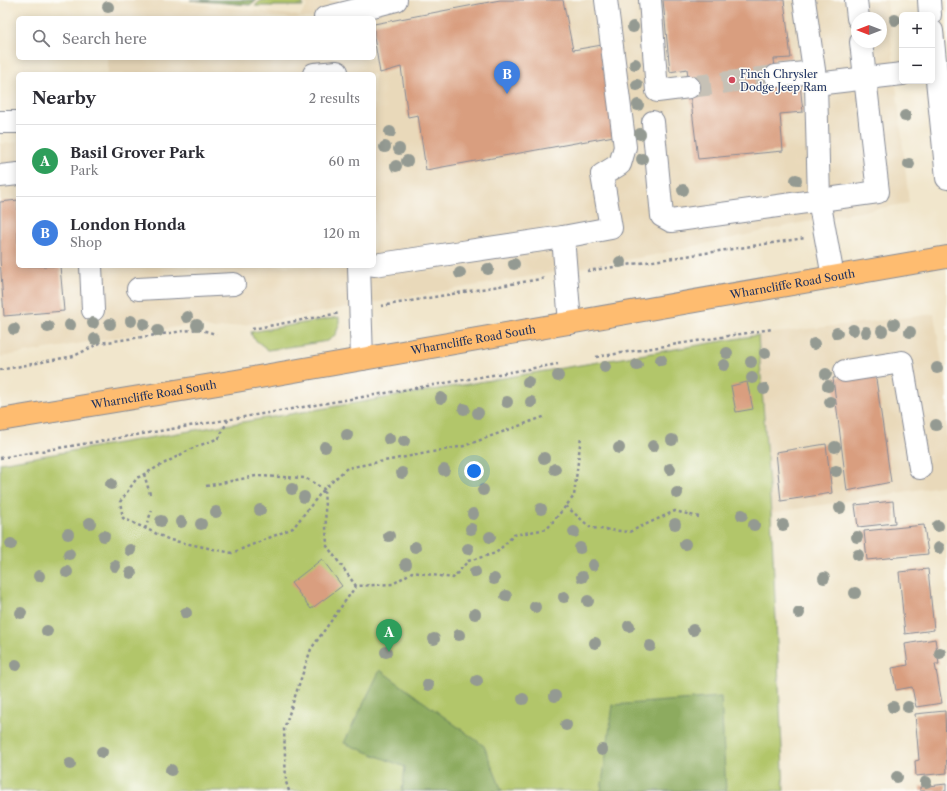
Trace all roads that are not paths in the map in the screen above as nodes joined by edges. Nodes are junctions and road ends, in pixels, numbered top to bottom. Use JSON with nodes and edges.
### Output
{"nodes":[{"id":1,"x":396,"y":0,"type":"edge"},
{"id":2,"x":606,"y":0,"type":"edge"},
{"id":3,"x":650,"y":0,"type":"edge"},
{"id":4,"x":804,"y":0,"type":"edge"},
{"id":5,"x":856,"y":0,"type":"edge"},
{"id":6,"x":929,"y":0,"type":"edge"},
{"id":7,"x":857,"y":12,"type":"edge"},
{"id":8,"x":930,"y":12,"type":"edge"},
{"id":9,"x":334,"y":16,"type":"edge"},
{"id":10,"x":862,"y":48,"type":"edge"},
{"id":11,"x":336,"y":68,"type":"edge"},
{"id":12,"x":321,"y":72,"type":"edge"},
{"id":13,"x":899,"y":74,"type":"edge"},
{"id":14,"x":776,"y":76,"type":"tunnel mouth"},
{"id":15,"x":815,"y":78,"type":"junction"},
{"id":16,"x":865,"y":78,"type":"junction"},
{"id":17,"x":935,"y":79,"type":"edge"},
{"id":18,"x":689,"y":87,"type":"tunnel mouth"},
{"id":19,"x":0,"y":122,"type":"edge"},
{"id":20,"x":16,"y":122,"type":"edge"},
{"id":21,"x":653,"y":122,"type":"dead end"},
{"id":22,"x":16,"y":174,"type":"edge"},
{"id":23,"x":0,"y":176,"type":"edge"},
{"id":24,"x":947,"y":178,"type":"edge"},
{"id":25,"x":819,"y":200,"type":"junction"},
{"id":26,"x":562,"y":237,"type":"junction"},
{"id":27,"x":947,"y":257,"type":"edge"},
{"id":28,"x":376,"y":264,"type":"edge"},
{"id":29,"x":91,"y":268,"type":"edge"},
{"id":30,"x":363,"y":268,"type":"edge"},
{"id":31,"x":832,"y":277,"type":"junction"},
{"id":32,"x":234,"y":284,"type":"dead end"},
{"id":33,"x":138,"y":289,"type":"dead end"},
{"id":34,"x":93,"y":310,"type":"dead end"},
{"id":35,"x":570,"y":323,"type":"junction"},
{"id":36,"x":362,"y":359,"type":"junction"},
{"id":37,"x":845,"y":371,"type":"dead end"},
{"id":38,"x":0,"y":420,"type":"edge"},
{"id":39,"x":920,"y":468,"type":"dead end"}],
"edges":[{"from":1,"to":9,"type":"street"},
{"from":2,"to":26,"type":"street"},
{"from":3,"to":18,"type":"street"},
{"from":4,"to":15,"type":"street"},
{"from":5,"to":7,"type":"street"},
{"from":6,"to":8,"type":"street"},
{"from":10,"to":16,"type":"street"},
{"from":11,"to":12,"type":"street"},
{"from":13,"to":16,"type":"street"},
{"from":14,"to":15,"type":"street"},
{"from":15,"to":16,"type":"street"},
{"from":15,"to":25,"type":"street"},
{"from":16,"to":25,"type":"street"},
{"from":17,"to":24,"type":"street"},
{"from":19,"to":20,"type":"street"},
{"from":21,"to":25,"type":"street"},
{"from":22,"to":23,"type":"street"},
{"from":25,"to":31,"type":"street"},
{"from":26,"to":28,"type":"street"},
{"from":26,"to":35,"type":"street"},
{"from":27,"to":31,"type":"main road","name":"Wharncliffe Road South"},
{"from":29,"to":34,"type":"street"},
{"from":30,"to":36,"type":"street"},
{"from":31,"to":35,"type":"main road","name":"Wharncliffe Road South"},
{"from":32,"to":33,"type":"street"},
{"from":35,"to":36,"type":"main road","name":"Wharncliffe Road South"},
{"from":36,"to":38,"type":"main road","name":"Wharncliffe Road South"},
{"from":37,"to":39,"type":"street"}]}
